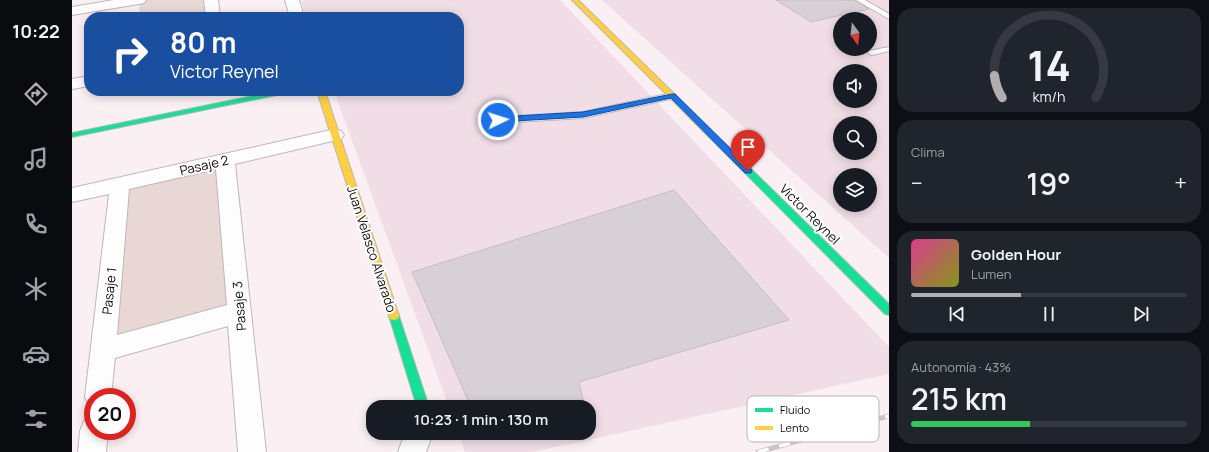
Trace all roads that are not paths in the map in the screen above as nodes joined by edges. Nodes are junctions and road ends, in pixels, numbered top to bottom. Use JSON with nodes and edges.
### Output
{"nodes":[{"id":1,"x":211,"y":0,"type":"edge"},
{"id":2,"x":575,"y":0,"type":"edge"},
{"id":3,"x":860,"y":0,"type":"edge"},
{"id":4,"x":297,"y":1,"type":"edge"},
{"id":5,"x":138,"y":4,"type":"edge"},
{"id":6,"x":72,"y":11,"type":"edge"},
{"id":7,"x":212,"y":12,"type":"edge"},
{"id":8,"x":297,"y":12,"type":"edge"},
{"id":9,"x":889,"y":17,"type":"edge"},
{"id":10,"x":889,"y":49,"type":"edge"},
{"id":11,"x":877,"y":52,"type":"edge"},
{"id":12,"x":84,"y":82,"type":"edge"},
{"id":13,"x":72,"y":84,"type":"edge"},
{"id":14,"x":262,"y":96,"type":"edge"},
{"id":15,"x":323,"y":96,"type":"edge"},
{"id":16,"x":672,"y":96,"type":"junction"},
{"id":17,"x":498,"y":120,"type":"dead end"},
{"id":18,"x":72,"y":134,"type":"edge"},
{"id":19,"x":336,"y":135,"type":"junction"},
{"id":20,"x":225,"y":160,"type":"junction"},
{"id":21,"x":120,"y":184,"type":"junction"},
{"id":22,"x":72,"y":195,"type":"edge"},
{"id":23,"x":889,"y":311,"type":"edge"},
{"id":24,"x":240,"y":312,"type":"junction"},
{"id":25,"x":102,"y":350,"type":"junction"},
{"id":26,"x":99,"y":388,"type":"edge"},
{"id":27,"x":421,"y":400,"type":"edge"},
{"id":28,"x":93,"y":440,"type":"edge"},
{"id":29,"x":416,"y":440,"type":"edge"},
{"id":30,"x":92,"y":452,"type":"edge"},
{"id":31,"x":252,"y":452,"type":"edge"},
{"id":32,"x":412,"y":452,"type":"edge"}],
"edges":[{"from":1,"to":7,"type":"street"},
{"from":2,"to":16,"type":"street","name":"Victor Reynel"},
{"from":3,"to":9,"type":"lane"},
{"from":4,"to":8,"type":"street"},
{"from":5,"to":6,"type":"street"},
{"from":10,"to":11,"type":"lane"},
{"from":12,"to":13,"type":"street"},
{"from":14,"to":18,"type":"street"},
{"from":15,"to":19,"type":"street","name":"Juan Velasco Alvarado"},
{"from":16,"to":17,"type":"lane"},
{"from":16,"to":23,"type":"street","name":"Victor Reynel"},
{"from":19,"to":20,"type":"street","name":"Pasaje 2"},
{"from":19,"to":27,"type":"street","name":"Juan Velasco Alvarado"},
{"from":20,"to":21,"type":"street","name":"Pasaje 2"},
{"from":20,"to":24,"type":"street","name":"Pasaje 3"},
{"from":21,"to":22,"type":"street","name":"Pasaje 2"},
{"from":21,"to":25,"type":"street","name":"Pasaje 1"},
{"from":24,"to":25,"type":"street"},
{"from":24,"to":31,"type":"street","name":"Pasaje 3"},
{"from":25,"to":26,"type":"street","name":"Pasaje 1"},
{"from":28,"to":30,"type":"street"},
{"from":29,"to":32,"type":"street"}]}
